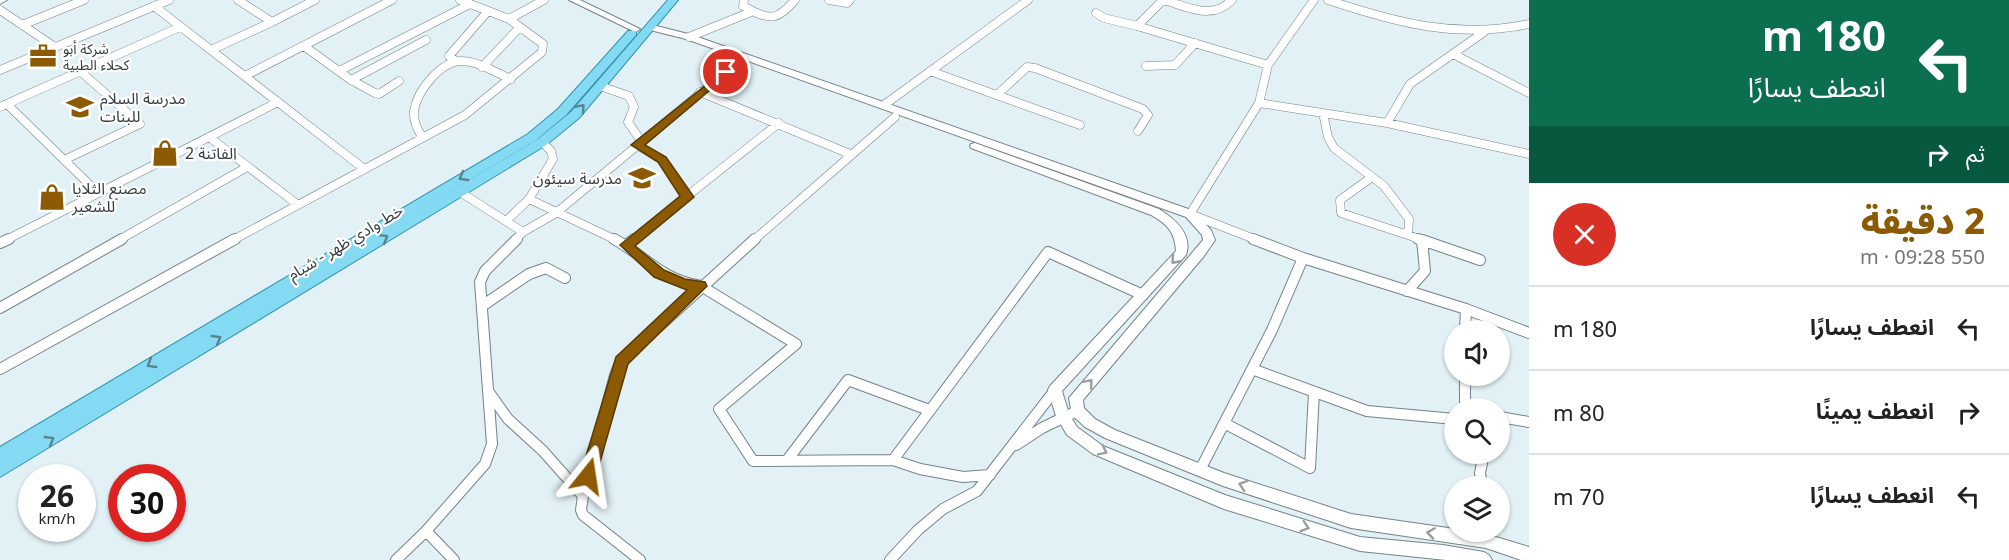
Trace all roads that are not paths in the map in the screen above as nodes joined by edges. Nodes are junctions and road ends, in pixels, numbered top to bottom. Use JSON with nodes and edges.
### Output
{"nodes":[{"id":1,"x":84,"y":0,"type":"edge"},
{"id":2,"x":169,"y":0,"type":"edge"},
{"id":3,"x":238,"y":0,"type":"edge"},
{"id":4,"x":315,"y":0,"type":"edge"},
{"id":5,"x":392,"y":0,"type":"edge"},
{"id":6,"x":460,"y":0,"type":"edge"},
{"id":7,"x":544,"y":0,"type":"edge"},
{"id":8,"x":573,"y":0,"type":"edge"},
{"id":9,"x":588,"y":0,"type":"edge"},
{"id":10,"x":661,"y":0,"type":"edge"},
{"id":11,"x":673,"y":0,"type":"edge"},
{"id":12,"x":744,"y":0,"type":"edge"},
{"id":13,"x":795,"y":0,"type":"edge"},
{"id":14,"x":829,"y":0,"type":"edge"},
{"id":15,"x":850,"y":0,"type":"edge"},
{"id":16,"x":1028,"y":0,"type":"edge"},
{"id":17,"x":1232,"y":0,"type":"edge"},
{"id":18,"x":1314,"y":0,"type":"edge"},
{"id":19,"x":1328,"y":0,"type":"edge"},
{"id":20,"x":470,"y":4,"type":"junction"},
{"id":21,"x":154,"y":6,"type":"junction"},
{"id":22,"x":0,"y":10,"type":"edge"},
{"id":23,"x":488,"y":11,"type":"junction"},
{"id":24,"x":751,"y":12,"type":"junction"},
{"id":25,"x":1096,"y":13,"type":"dead end"},
{"id":26,"x":509,"y":19,"type":"junction"},
{"id":27,"x":272,"y":22,"type":"junction"},
{"id":28,"x":1529,"y":24,"type":"edge"},
{"id":29,"x":22,"y":25,"type":"junction"},
{"id":30,"x":1137,"y":26,"type":"junction"},
{"id":31,"x":180,"y":27,"type":"junction"},
{"id":32,"x":519,"y":28,"type":"junction"},
{"id":33,"x":642,"y":28,"type":"junction"},
{"id":34,"x":1485,"y":32,"type":"junction"},
{"id":35,"x":689,"y":37,"type":"junction"},
{"id":36,"x":426,"y":40,"type":"dead end"},
{"id":37,"x":1196,"y":44,"type":"junction"},
{"id":38,"x":304,"y":46,"type":"junction"},
{"id":39,"x":55,"y":47,"type":"junction"},
{"id":40,"x":210,"y":50,"type":"junction"},
{"id":41,"x":1453,"y":54,"type":"junction"},
{"id":42,"x":456,"y":61,"type":"junction"},
{"id":43,"x":738,"y":62,"type":"junction"},
{"id":44,"x":1268,"y":65,"type":"junction"},
{"id":45,"x":1146,"y":66,"type":"dead end"},
{"id":46,"x":482,"y":67,"type":"junction"},
{"id":47,"x":0,"y":70,"type":"edge"},
{"id":48,"x":80,"y":71,"type":"junction"},
{"id":49,"x":339,"y":71,"type":"junction"},
{"id":50,"x":930,"y":71,"type":"junction"},
{"id":51,"x":245,"y":76,"type":"junction"},
{"id":52,"x":511,"y":79,"type":"junction"},
{"id":53,"x":351,"y":80,"type":"junction"},
{"id":54,"x":399,"y":81,"type":"dead end"},
{"id":55,"x":600,"y":86,"type":"junction"},
{"id":56,"x":700,"y":92,"type":"junction"},
{"id":57,"x":1529,"y":93,"type":"edge"},
{"id":58,"x":997,"y":95,"type":"junction"},
{"id":59,"x":278,"y":102,"type":"junction"},
{"id":60,"x":1259,"y":103,"type":"junction"},
{"id":61,"x":884,"y":105,"type":"junction"},
{"id":62,"x":4,"y":106,"type":"edge"},
{"id":63,"x":1323,"y":113,"type":"junction"},
{"id":64,"x":894,"y":117,"type":"junction"},
{"id":65,"x":779,"y":123,"type":"junction"},
{"id":66,"x":1387,"y":123,"type":"junction"},
{"id":67,"x":1080,"y":125,"type":"dead end"},
{"id":68,"x":1138,"y":131,"type":"dead end"},
{"id":69,"x":208,"y":137,"type":"junction"},
{"id":70,"x":422,"y":137,"type":"junction"},
{"id":71,"x":542,"y":142,"type":"junction"},
{"id":72,"x":639,"y":143,"type":"junction"},
{"id":73,"x":850,"y":154,"type":"junction"},
{"id":74,"x":1529,"y":154,"type":"edge"},
{"id":75,"x":64,"y":160,"type":"junction"},
{"id":76,"x":247,"y":166,"type":"junction"},
{"id":77,"x":363,"y":168,"type":"junction"},
{"id":78,"x":1372,"y":177,"type":"junction"},
{"id":79,"x":460,"y":192,"type":"junction"},
{"id":80,"x":98,"y":194,"type":"junction"},
{"id":81,"x":687,"y":197,"type":"junction"},
{"id":82,"x":529,"y":199,"type":"junction"},
{"id":83,"x":297,"y":204,"type":"junction"},
{"id":84,"x":556,"y":213,"type":"junction"},
{"id":85,"x":1190,"y":214,"type":"junction"},
{"id":86,"x":506,"y":221,"type":"junction"},
{"id":87,"x":1202,"y":226,"type":"junction"},
{"id":88,"x":1176,"y":229,"type":"junction"},
{"id":89,"x":0,"y":232,"type":"edge"},
{"id":90,"x":523,"y":232,"type":"junction"},
{"id":91,"x":1408,"y":235,"type":"junction"},
{"id":92,"x":1422,"y":240,"type":"junction"},
{"id":93,"x":3,"y":242,"type":"edge"},
{"id":94,"x":626,"y":245,"type":"junction"},
{"id":95,"x":1303,"y":258,"type":"junction"},
{"id":96,"x":1480,"y":260,"type":"dead end"},
{"id":97,"x":565,"y":278,"type":"dead end"},
{"id":98,"x":700,"y":286,"type":"junction"},
{"id":99,"x":1407,"y":291,"type":"junction"},
{"id":100,"x":1143,"y":295,"type":"junction"},
{"id":101,"x":482,"y":306,"type":"junction"},
{"id":102,"x":0,"y":308,"type":"edge"},
{"id":103,"x":1466,"y":309,"type":"junction"},
{"id":104,"x":1466,"y":320,"type":"edge"},
{"id":105,"x":1529,"y":333,"type":"edge"},
{"id":106,"x":0,"y":368,"type":"edge"},
{"id":107,"x":1252,"y":369,"type":"junction"},
{"id":108,"x":486,"y":390,"type":"junction"},
{"id":109,"x":1055,"y":390,"type":"junction"},
{"id":110,"x":1314,"y":392,"type":"junction"},
{"id":111,"x":929,"y":410,"type":"junction"},
{"id":112,"x":1077,"y":411,"type":"junction"},
{"id":113,"x":1063,"y":416,"type":"junction"},
{"id":114,"x":1444,"y":417,"type":"edge"},
{"id":115,"x":1510,"y":419,"type":"edge"},
{"id":116,"x":1529,"y":422,"type":"edge"},
{"id":117,"x":1224,"y":423,"type":"junction"},
{"id":118,"x":1004,"y":454,"type":"junction"},
{"id":119,"x":0,"y":455,"type":"edge"},
{"id":120,"x":788,"y":459,"type":"junction"},
{"id":121,"x":893,"y":460,"type":"junction"},
{"id":122,"x":0,"y":470,"type":"edge"},
{"id":123,"x":1200,"y":470,"type":"junction"},
{"id":124,"x":990,"y":475,"type":"junction"},
{"id":125,"x":583,"y":496,"type":"junction"},
{"id":126,"x":426,"y":531,"type":"junction"},
{"id":127,"x":1444,"y":531,"type":"edge"},
{"id":128,"x":1500,"y":542,"type":"edge"},
{"id":129,"x":1529,"y":555,"type":"edge"},
{"id":130,"x":396,"y":560,"type":"edge"},
{"id":131,"x":454,"y":560,"type":"edge"},
{"id":132,"x":640,"y":560,"type":"edge"},
{"id":133,"x":890,"y":560,"type":"edge"},
{"id":134,"x":1484,"y":560,"type":"edge"}],
"edges":[{"from":1,"to":29,"type":"street"},
{"from":2,"to":21,"type":"street"},
{"from":3,"to":27,"type":"street"},
{"from":4,"to":27,"type":"street"},
{"from":5,"to":38,"type":"street"},
{"from":6,"to":20,"type":"street"},
{"from":7,"to":26,"type":"street"},
{"from":8,"to":33,"type":"street"},
{"from":9,"to":33,"type":"street"},
{"from":10,"to":33,"type":"main road","name":"خط وادي ظهر - شبام"},
{"from":11,"to":33,"type":"main road","name":"خط وادي ظهر - شبام"},
{"from":12,"to":24,"type":"street"},
{"from":13,"to":24,"type":"street"},
{"from":14,"to":15,"type":"street"},
{"from":16,"to":50,"type":"street"},
{"from":17,"to":30,"type":"street"},
{"from":18,"to":44,"type":"street"},
{"from":19,"to":34,"type":"street"},
{"from":20,"to":23,"type":"street"},
{"from":20,"to":49,"type":"street"},
{"from":21,"to":31,"type":"street"},
{"from":21,"to":39,"type":"street"},
{"from":22,"to":29,"type":"street"},
{"from":23,"to":26,"type":"street"},
{"from":23,"to":42,"type":"street"},
{"from":24,"to":35,"type":"street"},
{"from":25,"to":30,"type":"street"},
{"from":26,"to":32,"type":"street"},
{"from":27,"to":40,"type":"street"},
{"from":28,"to":34,"type":"street"},
{"from":29,"to":39,"type":"street"},
{"from":30,"to":37,"type":"street"},
{"from":31,"to":40,"type":"street"},
{"from":31,"to":48,"type":"street"},
{"from":32,"to":46,"type":"street"},
{"from":32,"to":52,"type":"street"},
{"from":33,"to":35,"type":"street"},
{"from":33,"to":43,"type":"street"},
{"from":33,"to":55,"type":"main road","name":"خط وادي ظهر - شبام"},
{"from":33,"to":119,"type":"main road","name":"خط وادي ظهر - شبام","one_way":true},
{"from":34,"to":41,"type":"street"},
{"from":35,"to":61,"type":"street"},
{"from":36,"to":53,"type":"street"},
{"from":37,"to":44,"type":"street"},
{"from":37,"to":45,"type":"street"},
{"from":38,"to":49,"type":"street"},
{"from":38,"to":51,"type":"street"},
{"from":39,"to":47,"type":"street"},
{"from":40,"to":51,"type":"street"},
{"from":41,"to":57,"type":"street"},
{"from":41,"to":66,"type":"street"},
{"from":42,"to":46,"type":"street"},
{"from":42,"to":70,"type":"street"},
{"from":43,"to":56,"type":"street"},
{"from":43,"to":64,"type":"street"},
{"from":44,"to":60,"type":"street"},
{"from":46,"to":52,"type":"street"},
{"from":48,"to":62,"type":"street"},
{"from":48,"to":75,"type":"street"},
{"from":49,"to":53,"type":"street"},
{"from":50,"to":58,"type":"street"},
{"from":50,"to":61,"type":"street"},
{"from":51,"to":59,"type":"street"},
{"from":52,"to":70,"type":"street"},
{"from":53,"to":54,"type":"street"},
{"from":71,"to":55,"type":"main road","name":"خط وادي ظهر - شبام","one_way":true},
{"from":55,"to":72,"type":"street"},
{"from":56,"to":65,"type":"street"},
{"from":56,"to":72,"type":"street"},
{"from":58,"to":67,"type":"street"},
{"from":58,"to":68,"type":"street"},
{"from":59,"to":69,"type":"street"},
{"from":59,"to":77,"type":"street"},
{"from":60,"to":63,"type":"street"},
{"from":60,"to":85,"type":"street"},
{"from":61,"to":85,"type":"street"},
{"from":62,"to":75,"type":"street"},
{"from":63,"to":66,"type":"street"},
{"from":63,"to":78,"type":"street"},
{"from":64,"to":73,"type":"street"},
{"from":64,"to":88,"type":"street"},
{"from":65,"to":73,"type":"street"},
{"from":65,"to":81,"type":"street"},
{"from":66,"to":74,"type":"street"},
{"from":69,"to":76,"type":"street"},
{"from":69,"to":80,"type":"street"},
{"from":70,"to":77,"type":"street"},
{"from":71,"to":79,"type":"main road","name":"خط وادي ظهر - شبام"},
{"from":71,"to":82,"type":"street"},
{"from":72,"to":81,"type":"street"},
{"from":72,"to":84,"type":"street"},
{"from":73,"to":98,"type":"street"},
{"from":75,"to":80,"type":"street"},
{"from":76,"to":83,"type":"street"},
{"from":76,"to":102,"type":"street"},
{"from":77,"to":83,"type":"street"},
{"from":78,"to":91,"type":"street"},
{"from":78,"to":91,"type":"street"},
{"from":79,"to":86,"type":"street"},
{"from":122,"to":79,"type":"main road","name":"خط وادي ظهر - شبام","one_way":true},
{"from":80,"to":93,"type":"street"},
{"from":81,"to":94,"type":"street"},
{"from":82,"to":84,"type":"street"},
{"from":82,"to":86,"type":"street"},
{"from":83,"to":106,"type":"street"},
{"from":84,"to":90,"type":"street"},
{"from":84,"to":94,"type":"street"},
{"from":85,"to":87,"type":"street"},
{"from":85,"to":95,"type":"street"},
{"from":86,"to":90,"type":"street"},
{"from":87,"to":88,"type":"street"},
{"from":112,"to":87,"type":"street","one_way":true},
{"from":88,"to":100,"type":"street","one_way":true},
{"from":89,"to":93,"type":"street"},
{"from":90,"to":101,"type":"street"},
{"from":91,"to":92,"type":"street"},
{"from":92,"to":96,"type":"street"},
{"from":92,"to":99,"type":"street"},
{"from":94,"to":98,"type":"street"},
{"from":95,"to":99,"type":"street"},
{"from":95,"to":107,"type":"street"},
{"from":97,"to":101,"type":"street"},
{"from":98,"to":120,"type":"street"},
{"from":98,"to":125,"type":"street"},
{"from":99,"to":103,"type":"street"},
{"from":100,"to":109,"type":"street"},
{"from":100,"to":111,"type":"street"},
{"from":101,"to":108,"type":"street"},
{"from":103,"to":104,"type":"street"},
{"from":103,"to":105,"type":"street"},
{"from":107,"to":110,"type":"street"},
{"from":107,"to":117,"type":"street"},
{"from":108,"to":125,"type":"street"},
{"from":108,"to":126,"type":"street"},
{"from":109,"to":113,"type":"street"},
{"from":109,"to":118,"type":"street"},
{"from":110,"to":114,"type":"street"},
{"from":110,"to":117,"type":"street"},
{"from":111,"to":120,"type":"street"},
{"from":111,"to":121,"type":"street"},
{"from":112,"to":113,"type":"street"},
{"from":112,"to":123,"type":"street"},
{"from":113,"to":118,"type":"street"},
{"from":113,"to":134,"type":"street","one_way":true},
{"from":115,"to":116,"type":"street"},
{"from":117,"to":123,"type":"street"},
{"from":118,"to":124,"type":"street"},
{"from":120,"to":121,"type":"street"},
{"from":121,"to":124,"type":"street"},
{"from":127,"to":123,"type":"street","one_way":true},
{"from":124,"to":133,"type":"street"},
{"from":125,"to":132,"type":"street"},
{"from":126,"to":130,"type":"street"},
{"from":126,"to":131,"type":"street"},
{"from":128,"to":129,"type":"street"}]}
